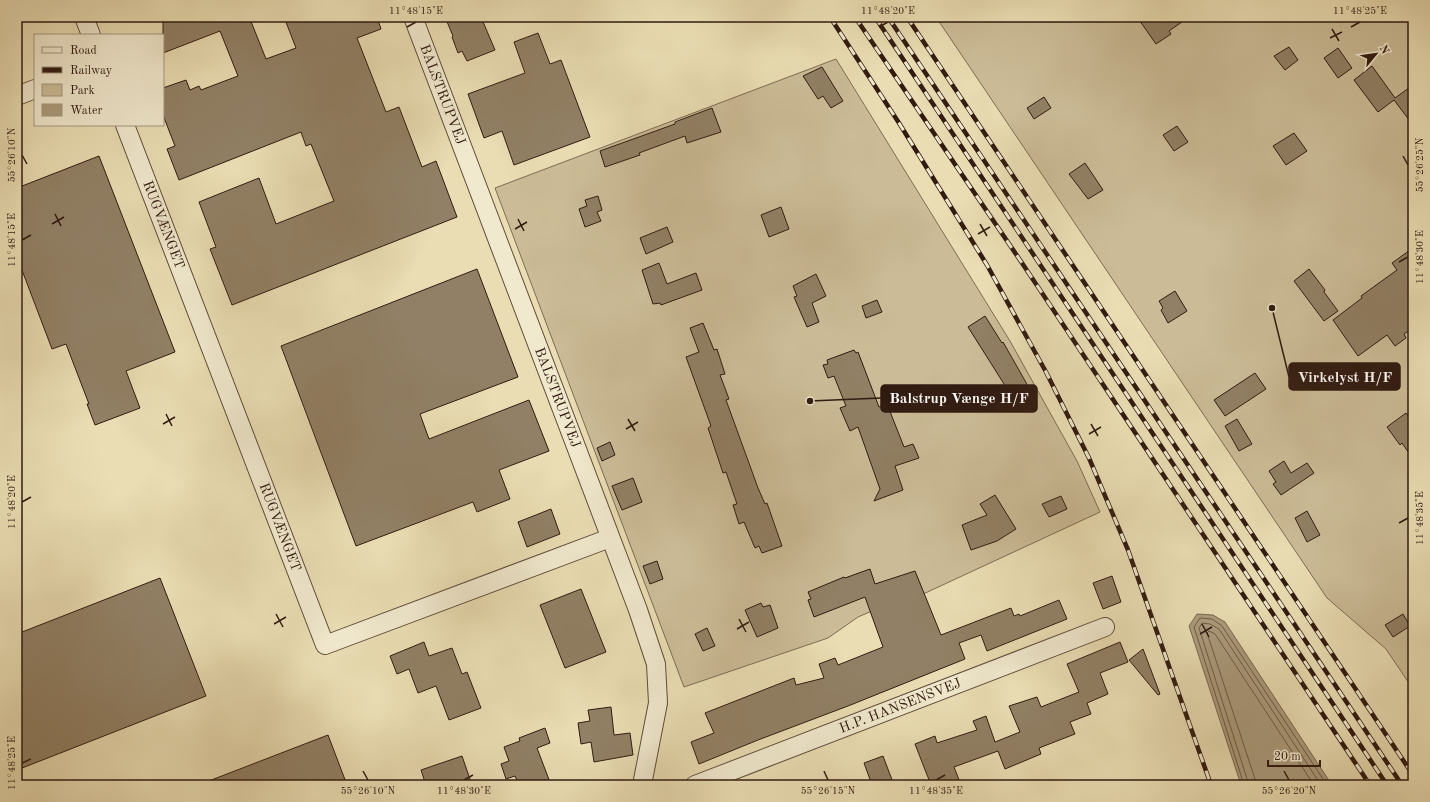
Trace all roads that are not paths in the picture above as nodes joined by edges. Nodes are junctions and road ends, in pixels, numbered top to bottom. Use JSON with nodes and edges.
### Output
{"nodes":[{"id":1,"x":84,"y":17,"type":"edge"},
{"id":2,"x":413,"y":17,"type":"edge"},
{"id":3,"x":91,"y":34,"type":"edge"},
{"id":4,"x":34,"y":89,"type":"edge"},
{"id":5,"x":17,"y":96,"type":"edge"},
{"id":6,"x":125,"y":126,"type":"edge"},
{"id":7,"x":610,"y":538,"type":"junction"},
{"id":8,"x":1105,"y":627,"type":"dead end"},
{"id":9,"x":642,"y":785,"type":"edge"},
{"id":10,"x":695,"y":785,"type":"edge"}],
"edges":[{"from":1,"to":3,"type":"street"},
{"from":2,"to":7,"type":"street","name":"BALSTRUPVEJ"},
{"from":4,"to":5,"type":"street"},
{"from":6,"to":7,"type":"street","name":"RUGVÆNGET"},
{"from":7,"to":9,"type":"street","name":"BALSTRUPVEJ"},
{"from":8,"to":10,"type":"street","name":"H.P. HANSENSVEJ"}]}
